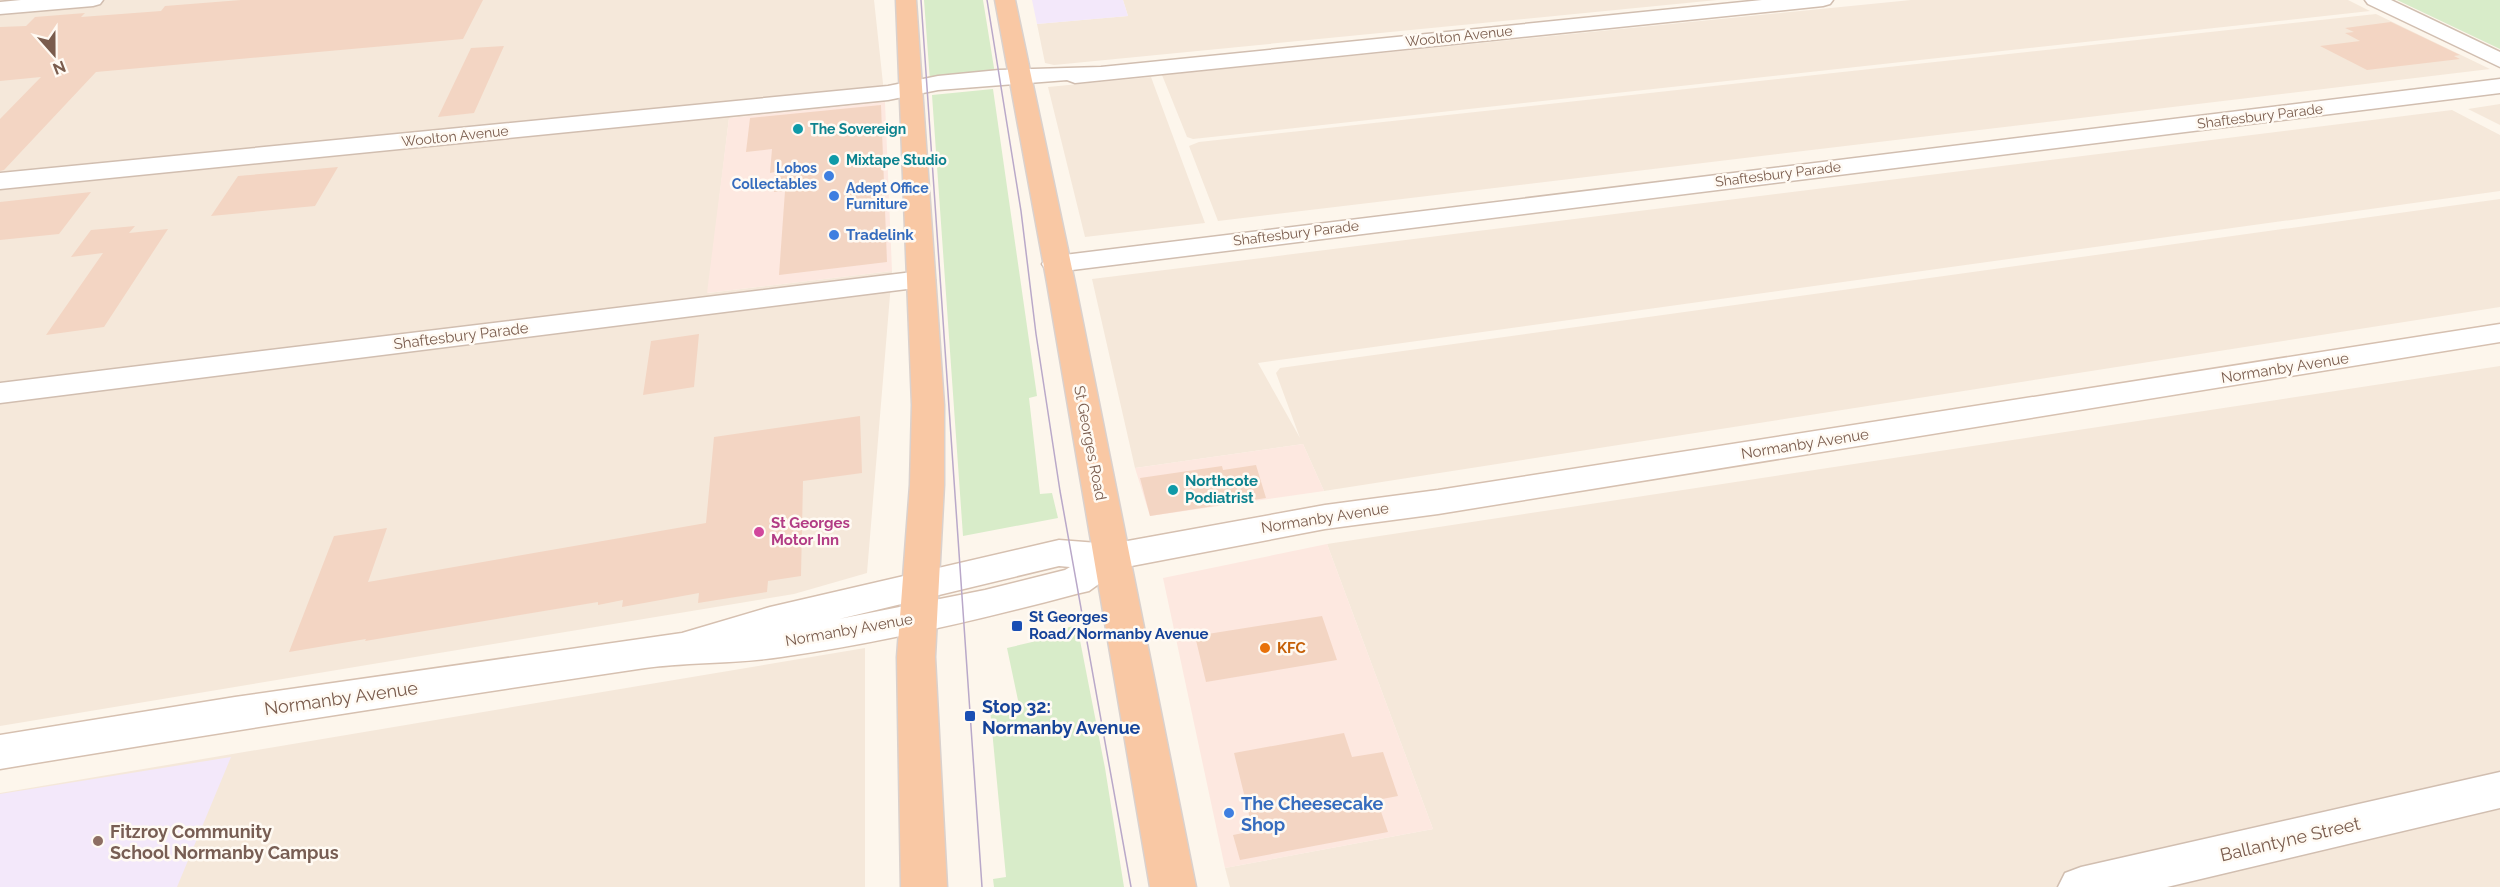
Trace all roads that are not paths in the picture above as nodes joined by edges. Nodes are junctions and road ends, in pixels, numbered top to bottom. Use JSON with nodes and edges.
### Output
{"nodes":[{"id":1,"x":93,"y":0,"type":"edge"},
{"id":2,"x":906,"y":0,"type":"edge"},
{"id":3,"x":1005,"y":0,"type":"edge"},
{"id":4,"x":1823,"y":0,"type":"edge"},
{"id":5,"x":2375,"y":0,"type":"edge"},
{"id":6,"x":0,"y":8,"type":"edge"},
{"id":7,"x":2500,"y":60,"type":"edge"},
{"id":8,"x":1020,"y":79,"type":"junction"},
{"id":9,"x":2500,"y":86,"type":"edge"},
{"id":10,"x":911,"y":90,"type":"junction"},
{"id":11,"x":0,"y":181,"type":"edge"},
{"id":12,"x":1056,"y":264,"type":"junction"},
{"id":13,"x":921,"y":280,"type":"junction"},
{"id":14,"x":2500,"y":333,"type":"edge"},
{"id":15,"x":0,"y":393,"type":"edge"},
{"id":16,"x":1111,"y":557,"type":"junction"},
{"id":17,"x":918,"y":602,"type":"junction"},
{"id":18,"x":0,"y":752,"type":"edge"},
{"id":19,"x":2500,"y":790,"type":"edge"},
{"id":20,"x":924,"y":887,"type":"edge"},
{"id":21,"x":1173,"y":887,"type":"edge"},
{"id":22,"x":2081,"y":887,"type":"edge"}],
"edges":[{"from":1,"to":6,"type":"street"},
{"from":2,"to":10,"type":"highway"},
{"from":3,"to":8,"type":"highway","name":"St Georges Road"},
{"from":4,"to":8,"type":"street","name":"Woolton Avenue"},
{"from":5,"to":7,"type":"street"},
{"from":8,"to":10,"type":"street","name":"Woolton Avenue"},
{"from":8,"to":12,"type":"highway","name":"St Georges Road"},
{"from":9,"to":12,"type":"street","name":"Shaftesbury Parade"},
{"from":10,"to":11,"type":"street","name":"Woolton Avenue"},
{"from":10,"to":13,"type":"highway"},
{"from":12,"to":16,"type":"highway","name":"St Georges Road"},
{"from":13,"to":15,"type":"street","name":"Shaftesbury Parade"},
{"from":13,"to":17,"type":"highway"},
{"from":14,"to":16,"type":"street","name":"Normanby Avenue"},
{"from":16,"to":17,"type":"street","name":"Normanby Avenue"},
{"from":16,"to":21,"type":"highway","name":"St Georges Road"},
{"from":17,"to":18,"type":"street","name":"Normanby Avenue"},
{"from":17,"to":20,"type":"highway"},
{"from":19,"to":22,"type":"street","name":"Ballantyne Street"}]}
